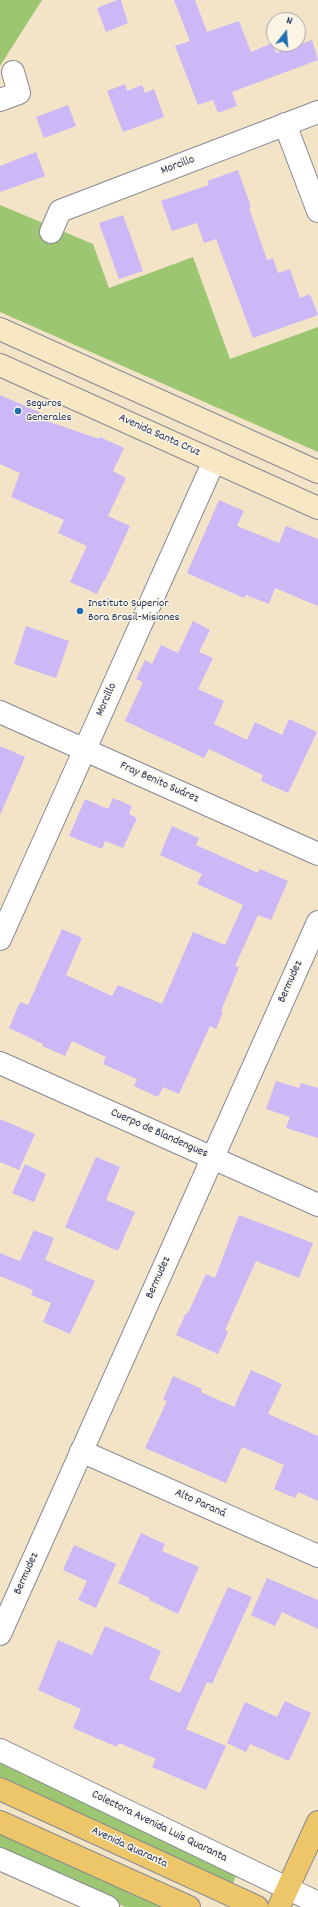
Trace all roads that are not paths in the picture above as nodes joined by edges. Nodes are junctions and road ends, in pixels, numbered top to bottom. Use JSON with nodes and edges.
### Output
{"nodes":[{"id":1,"x":13,"y":72,"type":"dead end"},
{"id":2,"x":0,"y":100,"type":"edge"},
{"id":3,"x":318,"y":112,"type":"edge"},
{"id":4,"x":285,"y":124,"type":"junction"},
{"id":5,"x":318,"y":211,"type":"edge"},
{"id":6,"x":51,"y":232,"type":"dead end"},
{"id":7,"x":0,"y":329,"type":"edge"},
{"id":8,"x":0,"y":365,"type":"edge"},
{"id":9,"x":214,"y":461,"type":"junction"},
{"id":10,"x":318,"y":472,"type":"edge"},
{"id":11,"x":318,"y":508,"type":"edge"},
{"id":12,"x":0,"y":712,"type":"edge"},
{"id":13,"x":84,"y":750,"type":"junction"},
{"id":14,"x":318,"y":854,"type":"edge"},
{"id":15,"x":318,"y":922,"type":"edge"},
{"id":16,"x":0,"y":939,"type":"edge"},
{"id":17,"x":0,"y":1063,"type":"edge"},
{"id":18,"x":212,"y":1158,"type":"junction"},
{"id":19,"x":318,"y":1205,"type":"edge"},
{"id":20,"x":81,"y":1451,"type":"junction"},
{"id":21,"x":318,"y":1556,"type":"edge"},
{"id":22,"x":0,"y":1634,"type":"edge"},
{"id":23,"x":0,"y":1750,"type":"edge"},
{"id":24,"x":0,"y":1789,"type":"edge"},
{"id":25,"x":0,"y":1822,"type":"edge"},
{"id":26,"x":318,"y":1822,"type":"edge"},
{"id":27,"x":0,"y":1859,"type":"edge"},
{"id":28,"x":284,"y":1898,"type":"edge"},
{"id":29,"x":318,"y":1903,"type":"edge"},
{"id":30,"x":108,"y":1907,"type":"edge"},
{"id":31,"x":189,"y":1907,"type":"edge"},
{"id":32,"x":257,"y":1907,"type":"edge"}],
"edges":[{"from":1,"to":2,"type":"street"},
{"from":3,"to":4,"type":"street","name":"Morcillo"},
{"from":4,"to":5,"type":"street"},
{"from":4,"to":6,"type":"street","name":"Morcillo"},
{"from":7,"to":10,"type":"main road"},
{"from":8,"to":9,"type":"main road","name":"Avenida Santa Cruz"},
{"from":9,"to":11,"type":"main road","name":"Avenida Santa Cruz"},
{"from":9,"to":13,"type":"street","name":"Morcillo"},
{"from":12,"to":13,"type":"street","name":"Fray Benito Suárez"},
{"from":13,"to":14,"type":"street","name":"Fray Benito Suárez"},
{"from":13,"to":16,"type":"street","name":"Morcillo"},
{"from":15,"to":18,"type":"street","name":"Bermudez"},
{"from":17,"to":18,"type":"street","name":"Cuerpo de Blandengues"},
{"from":18,"to":19,"type":"street","name":"Cuerpo de Blandengues"},
{"from":18,"to":20,"type":"street","name":"Bermudez"},
{"from":20,"to":21,"type":"street","name":"Alto Paraná"},
{"from":20,"to":22,"type":"street","name":"Bermudez"},
{"from":23,"to":28,"type":"street","name":"Colectora Avenida Luis Quaranta"},
{"from":24,"to":32,"type":"main road","name":"Avenida Quaranta"},
{"from":25,"to":31,"type":"main road"},
{"from":26,"to":28,"type":"main road"},
{"from":27,"to":30,"type":"street"},
{"from":28,"to":29,"type":"street","name":"Colectora Avenida Luis Quaranta"}]}
